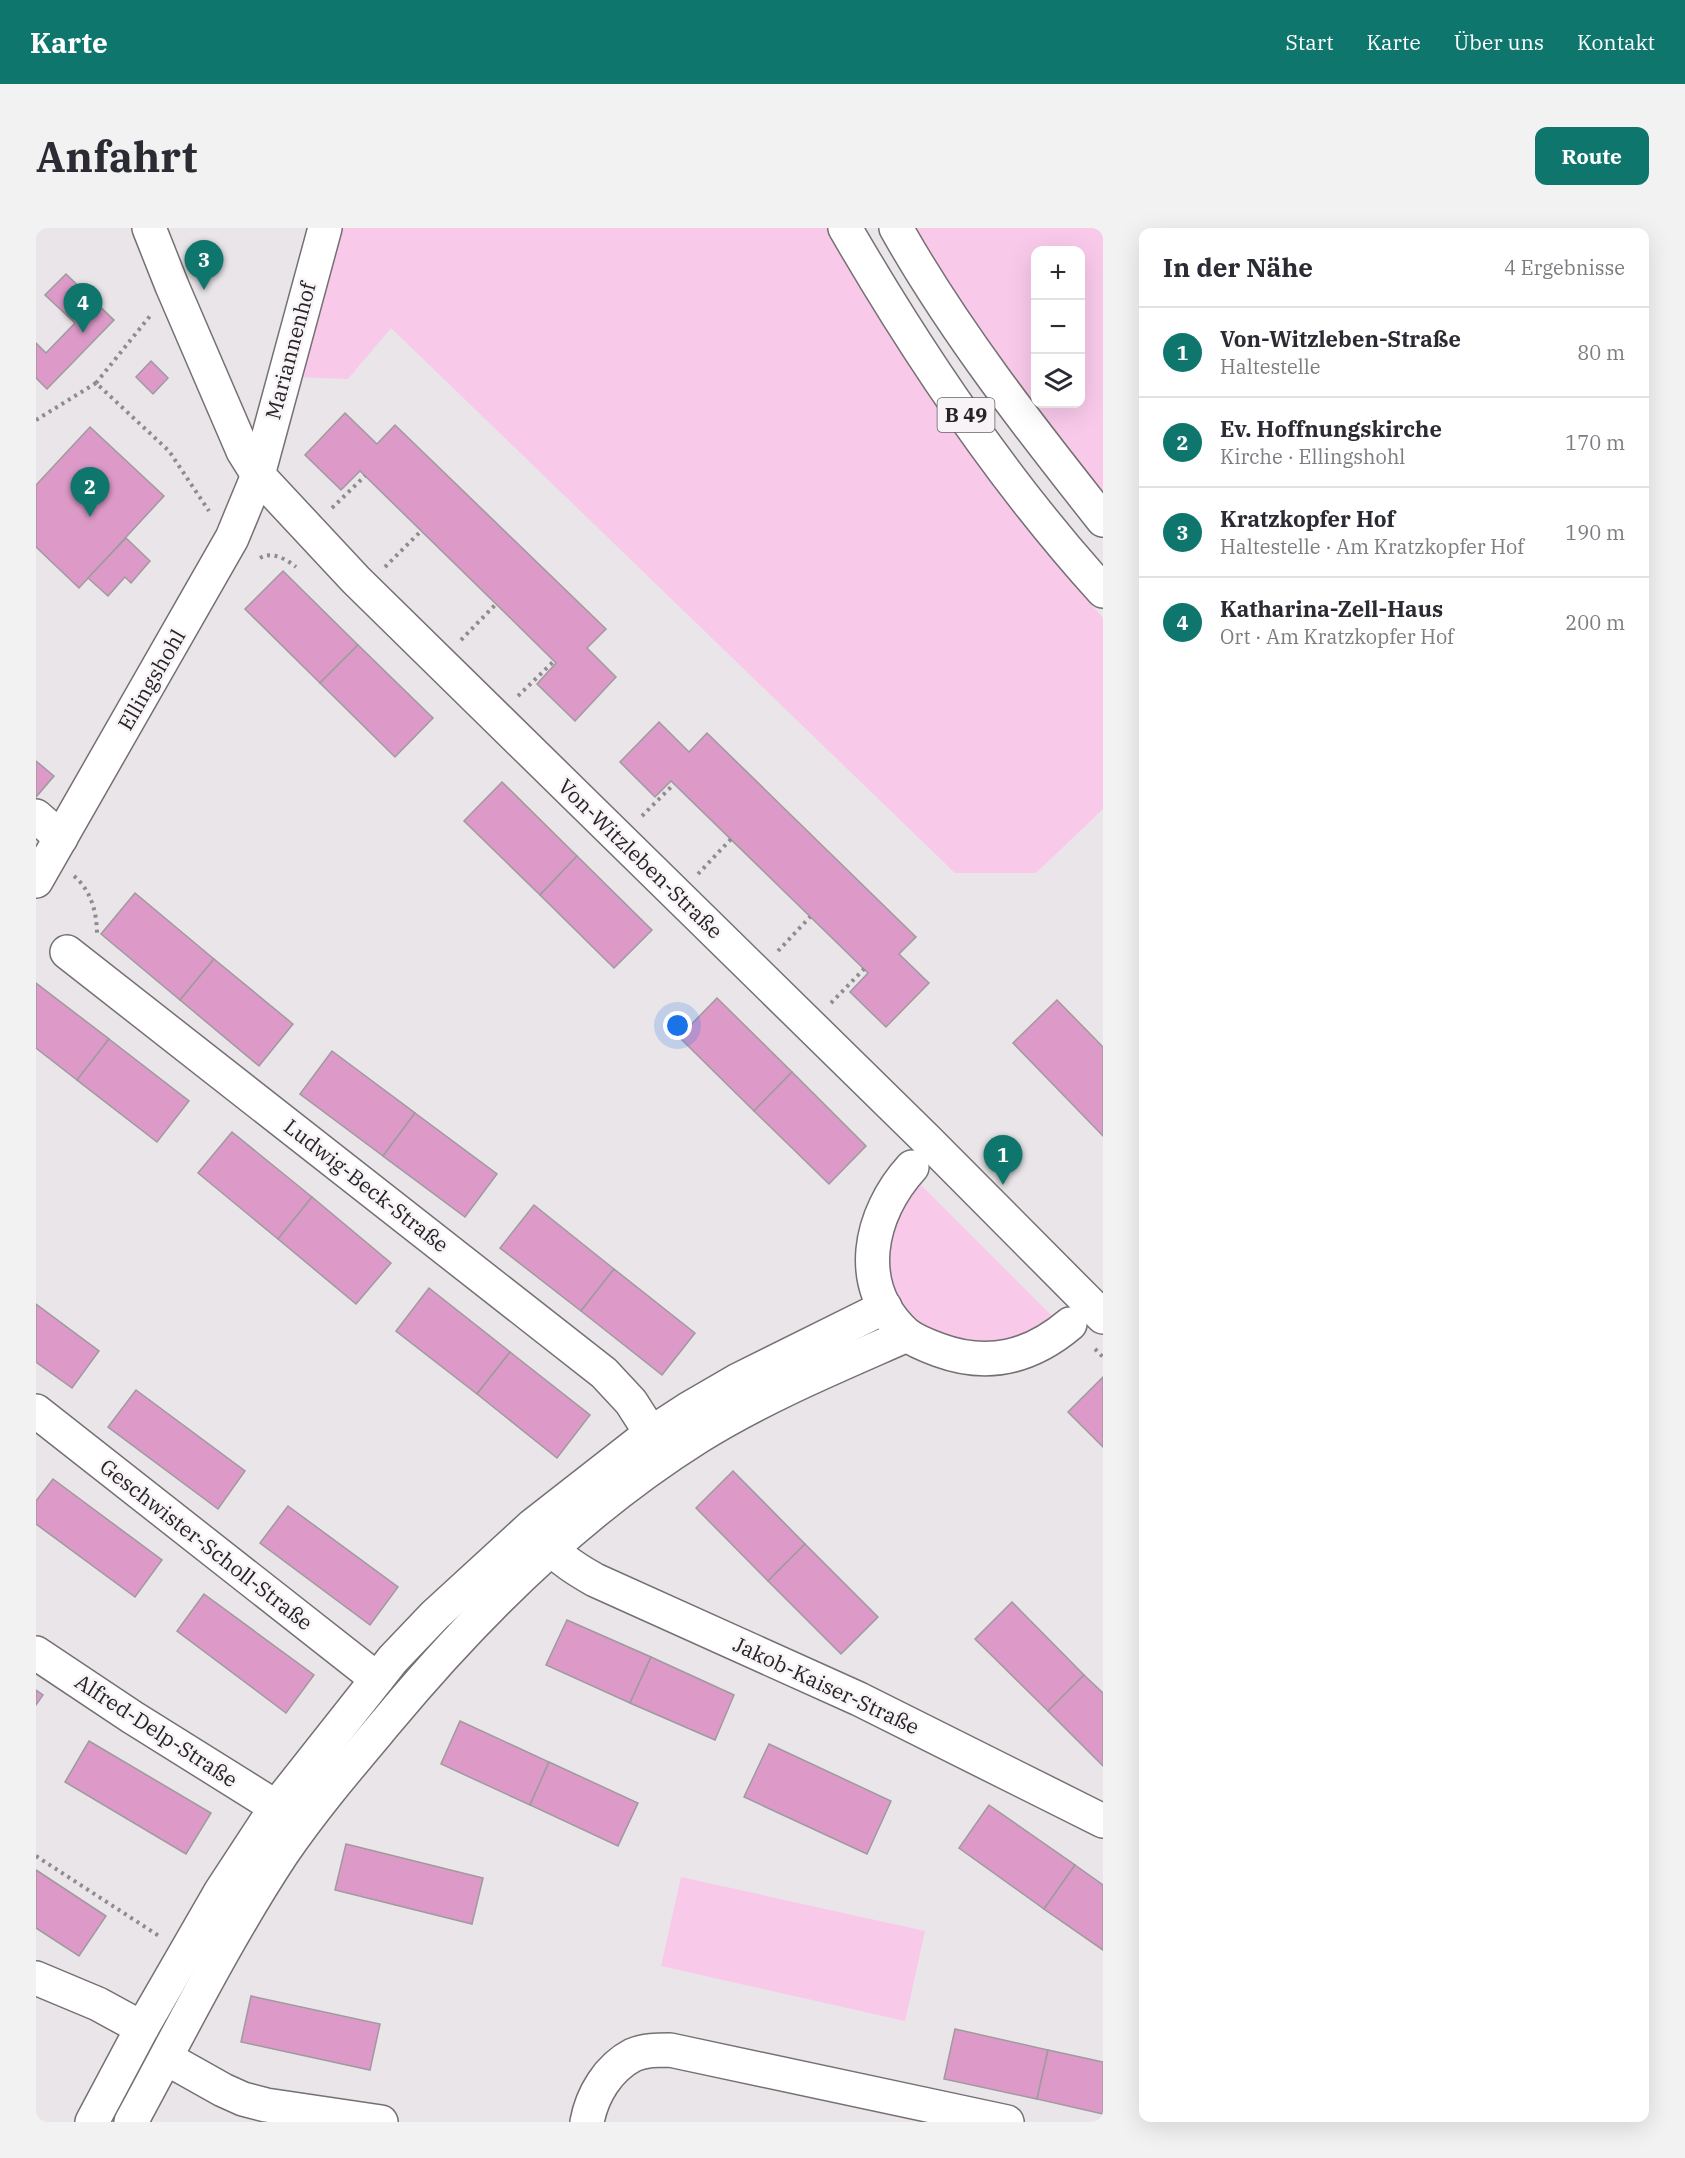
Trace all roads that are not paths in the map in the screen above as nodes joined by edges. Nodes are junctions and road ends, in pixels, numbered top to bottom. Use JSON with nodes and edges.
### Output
{"nodes":[{"id":1,"x":149,"y":228,"type":"edge"},
{"id":2,"x":325,"y":228,"type":"edge"},
{"id":3,"x":845,"y":228,"type":"edge"},
{"id":4,"x":896,"y":228,"type":"edge"},
{"id":5,"x":258,"y":475,"type":"junction"},
{"id":6,"x":1103,"y":520,"type":"edge"},
{"id":7,"x":1103,"y":591,"type":"edge"},
{"id":8,"x":36,"y":816,"type":"edge"},
{"id":9,"x":61,"y":838,"type":"junction"},
{"id":10,"x":36,"y":880,"type":"edge"},
{"id":11,"x":67,"y":952,"type":"dead end"},
{"id":12,"x":912,"y":1167,"type":"dead end"},
{"id":13,"x":885,"y":1306,"type":"junction"},
{"id":14,"x":1103,"y":1317,"type":"edge"},
{"id":15,"x":1070,"y":1324,"type":"dead end"},
{"id":16,"x":907,"y":1335,"type":"junction"},
{"id":17,"x":36,"y":1411,"type":"edge"},
{"id":18,"x":659,"y":1445,"type":"junction"},
{"id":19,"x":541,"y":1538,"type":"junction"},
{"id":20,"x":36,"y":1653,"type":"edge"},
{"id":21,"x":376,"y":1679,"type":"junction"},
{"id":22,"x":418,"y":1683,"type":"junction"},
{"id":23,"x":387,"y":1721,"type":"junction"},
{"id":24,"x":276,"y":1807,"type":"junction"},
{"id":25,"x":1103,"y":1821,"type":"edge"},
{"id":26,"x":36,"y":1978,"type":"edge"},
{"id":27,"x":162,"y":1994,"type":"junction"},
{"id":28,"x":193,"y":2009,"type":"junction"},
{"id":29,"x":142,"y":2028,"type":"junction"},
{"id":30,"x":166,"y":2058,"type":"junction"},
{"id":31,"x":120,"y":2070,"type":"junction"},
{"id":32,"x":150,"y":2088,"type":"junction"},
{"id":33,"x":92,"y":2122,"type":"edge"},
{"id":34,"x":131,"y":2122,"type":"edge"},
{"id":35,"x":381,"y":2122,"type":"edge"},
{"id":36,"x":587,"y":2122,"type":"edge"},
{"id":37,"x":1007,"y":2122,"type":"edge"}],
"edges":[{"from":1,"to":5,"type":"main road","name":"Von-Witzleben-Straße"},
{"from":2,"to":5,"type":"main road","name":"Mariannenhof"},
{"from":3,"to":7,"type":"main road","number":"B 49"},
{"from":4,"to":6,"type":"main road","number":"B 49"},
{"from":5,"to":9,"type":"main road","name":"Ellingshohl"},
{"from":5,"to":14,"type":"main road","name":"Von-Witzleben-Straße"},
{"from":8,"to":9,"type":"main road"},
{"from":9,"to":10,"type":"main road","name":"Ellingshohl"},
{"from":11,"to":18,"type":"main road","name":"Ludwig-Beck-Straße"},
{"from":12,"to":13,"type":"main road"},
{"from":13,"to":16,"type":"main road"},
{"from":13,"to":18,"type":"main road"},
{"from":15,"to":16,"type":"main road"},
{"from":16,"to":18,"type":"main road"},
{"from":17,"to":21,"type":"main road","name":"Geschwister-Scholl-Straße"},
{"from":18,"to":19,"type":"main road"},
{"from":19,"to":21,"type":"main road"},
{"from":19,"to":22,"type":"main road"},
{"from":19,"to":25,"type":"main road","name":"Jakob-Kaiser-Straße"},
{"from":20,"to":24,"type":"main road","name":"Alfred-Delp-Straße"},
{"from":21,"to":22,"type":"main road"},
{"from":21,"to":23,"type":"main road"},
{"from":21,"to":24,"type":"main road"},
{"from":22,"to":23,"type":"main road"},
{"from":23,"to":28,"type":"main road"},
{"from":24,"to":27,"type":"main road"},
{"from":26,"to":29,"type":"main road"},
{"from":27,"to":28,"type":"main road"},
{"from":27,"to":29,"type":"main road"},
{"from":28,"to":30,"type":"main road"},
{"from":29,"to":31,"type":"main road"},
{"from":30,"to":32,"type":"main road"},
{"from":30,"to":35,"type":"main road"},
{"from":31,"to":32,"type":"main road"},
{"from":31,"to":33,"type":"main road"},
{"from":32,"to":34,"type":"main road"},
{"from":36,"to":37,"type":"main road"}]}
